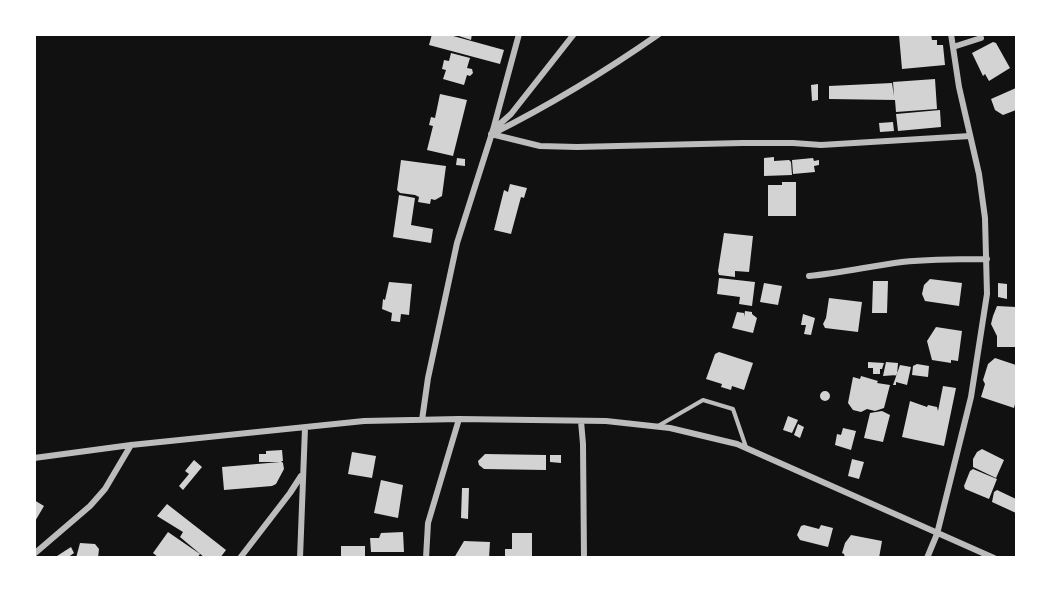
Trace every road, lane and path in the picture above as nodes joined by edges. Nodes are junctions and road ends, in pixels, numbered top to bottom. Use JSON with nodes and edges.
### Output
{"nodes":[{"id":1,"x":519,"y":34,"type":"edge"},
{"id":2,"x":574,"y":34,"type":"edge"},
{"id":3,"x":659,"y":34,"type":"edge"},
{"id":4,"x":951,"y":34,"type":"edge"},
{"id":5,"x":981,"y":38,"type":"dead end"},
{"id":6,"x":953,"y":47,"type":"junction"},
{"id":7,"x":492,"y":132,"type":"junction"},
{"id":8,"x":970,"y":136,"type":"junction"},
{"id":9,"x":987,"y":259,"type":"junction"},
{"id":10,"x":809,"y":276,"type":"dead end"},
{"id":11,"x":459,"y":419,"type":"junction"},
{"id":12,"x":422,"y":420,"type":"junction"},
{"id":13,"x":581,"y":421,"type":"junction"},
{"id":14,"x":657,"y":426,"type":"junction"},
{"id":15,"x":305,"y":428,"type":"junction"},
{"id":16,"x":131,"y":445,"type":"junction"},
{"id":17,"x":746,"y":448,"type":"junction"},
{"id":18,"x":34,"y":458,"type":"edge"},
{"id":19,"x":302,"y":476,"type":"junction"},
{"id":20,"x":938,"y":534,"type":"junction"},
{"id":21,"x":34,"y":554,"type":"edge"},
{"id":22,"x":240,"y":558,"type":"edge"},
{"id":23,"x":300,"y":558,"type":"edge"},
{"id":24,"x":426,"y":558,"type":"edge"},
{"id":25,"x":584,"y":558,"type":"edge"},
{"id":26,"x":927,"y":558,"type":"edge"},
{"id":27,"x":994,"y":558,"type":"edge"}],
"edges":[{"from":1,"to":7,"type":"street"},
{"from":2,"to":7,"type":"street"},
{"from":3,"to":7,"type":"street"},
{"from":4,"to":6,"type":"street"},
{"from":5,"to":6,"type":"street"},
{"from":6,"to":8,"type":"street"},
{"from":7,"to":8,"type":"street"},
{"from":7,"to":12,"type":"street"},
{"from":8,"to":9,"type":"street"},
{"from":9,"to":10,"type":"street"},
{"from":9,"to":20,"type":"street"},
{"from":11,"to":12,"type":"street"},
{"from":11,"to":13,"type":"street"},
{"from":11,"to":24,"type":"street"},
{"from":12,"to":15,"type":"street"},
{"from":13,"to":14,"type":"street"},
{"from":13,"to":25,"type":"street"},
{"from":14,"to":17,"type":"street"},
{"from":14,"to":17,"type":"lane"},
{"from":15,"to":16,"type":"street"},
{"from":15,"to":19,"type":"street"},
{"from":16,"to":18,"type":"street"},
{"from":16,"to":21,"type":"street"},
{"from":17,"to":20,"type":"street"},
{"from":19,"to":22,"type":"street"},
{"from":19,"to":23,"type":"street"},
{"from":20,"to":26,"type":"street"},
{"from":20,"to":27,"type":"street"}]}
